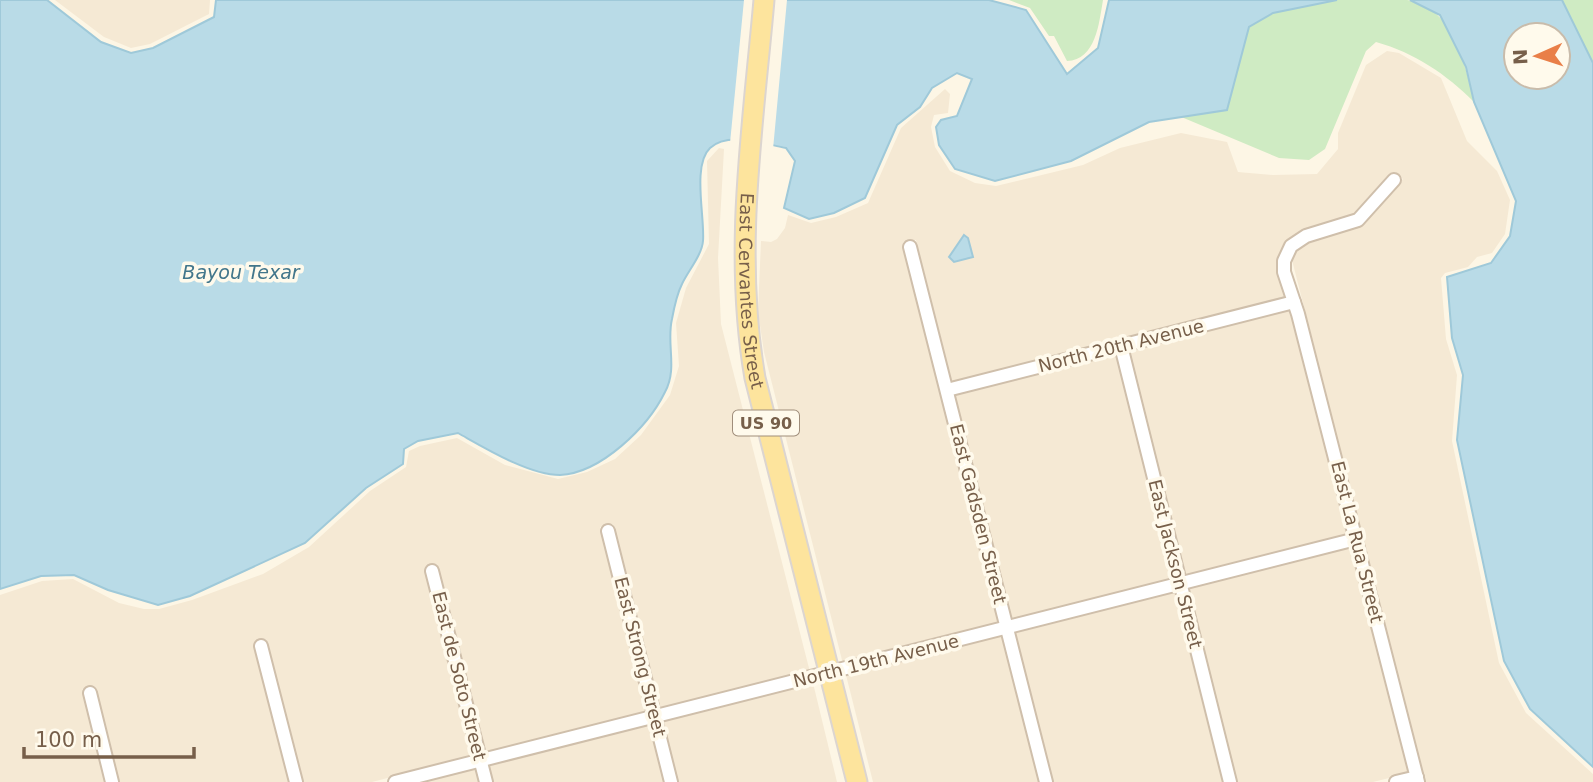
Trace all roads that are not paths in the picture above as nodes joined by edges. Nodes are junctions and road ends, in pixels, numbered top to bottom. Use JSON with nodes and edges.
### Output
{"nodes":[{"id":1,"x":764,"y":0,"type":"edge"},
{"id":2,"x":1394,"y":180,"type":"dead end"},
{"id":3,"x":910,"y":247,"type":"dead end"},
{"id":4,"x":1294,"y":302,"type":"junction"},
{"id":5,"x":1121,"y":346,"type":"junction"},
{"id":6,"x":947,"y":390,"type":"junction"},
{"id":7,"x":608,"y":531,"type":"dead end"},
{"id":8,"x":1356,"y":539,"type":"junction"},
{"id":9,"x":432,"y":571,"type":"dead end"},
{"id":10,"x":1181,"y":584,"type":"junction"},
{"id":11,"x":1007,"y":629,"type":"junction"},
{"id":12,"x":261,"y":646,"type":"dead end"},
{"id":13,"x":829,"y":673,"type":"junction"},
{"id":14,"x":90,"y":693,"type":"dead end"},
{"id":15,"x":655,"y":716,"type":"junction"},
{"id":16,"x":480,"y":760,"type":"junction"},
{"id":17,"x":1417,"y":780,"type":"edge"},
{"id":18,"x":112,"y":782,"type":"edge"},
{"id":19,"x":296,"y":782,"type":"edge"},
{"id":20,"x":395,"y":782,"type":"edge"},
{"id":21,"x":486,"y":782,"type":"edge"},
{"id":22,"x":671,"y":782,"type":"edge"},
{"id":23,"x":857,"y":782,"type":"edge"},
{"id":24,"x":1046,"y":782,"type":"edge"},
{"id":25,"x":1230,"y":782,"type":"edge"},
{"id":26,"x":1396,"y":782,"type":"edge"}],
"edges":[{"from":1,"to":13,"type":"main road","name":"East Cervantes Street","number":"US 90"},
{"from":2,"to":4,"type":"street","name":"East La Rua Street"},
{"from":3,"to":6,"type":"street","name":"East Gadsden Street"},
{"from":4,"to":5,"type":"street","name":"North 20th Avenue"},
{"from":4,"to":8,"type":"street","name":"East La Rua Street"},
{"from":5,"to":6,"type":"street","name":"North 20th Avenue"},
{"from":5,"to":10,"type":"street","name":"East Jackson Street"},
{"from":6,"to":11,"type":"street","name":"East Gadsden Street"},
{"from":7,"to":15,"type":"street","name":"East Strong Street"},
{"from":8,"to":10,"type":"street","name":"North 19th Avenue"},
{"from":8,"to":17,"type":"street","name":"East La Rua Street"},
{"from":9,"to":16,"type":"street","name":"East de Soto Street"},
{"from":10,"to":11,"type":"street","name":"North 19th Avenue"},
{"from":10,"to":25,"type":"street","name":"East Jackson Street"},
{"from":11,"to":13,"type":"street","name":"North 19th Avenue"},
{"from":11,"to":24,"type":"street","name":"East Gadsden Street"},
{"from":12,"to":19,"type":"street"},
{"from":13,"to":15,"type":"street","name":"North 19th Avenue"},
{"from":13,"to":23,"type":"main road","name":"East Cervantes Street","number":"US 90"},
{"from":14,"to":18,"type":"street"},
{"from":15,"to":16,"type":"street","name":"North 19th Avenue"},
{"from":15,"to":22,"type":"street","name":"East Strong Street"},
{"from":16,"to":20,"type":"street","name":"North 19th Avenue"},
{"from":16,"to":21,"type":"street","name":"East de Soto Street"},
{"from":17,"to":26,"type":"street"}]}
